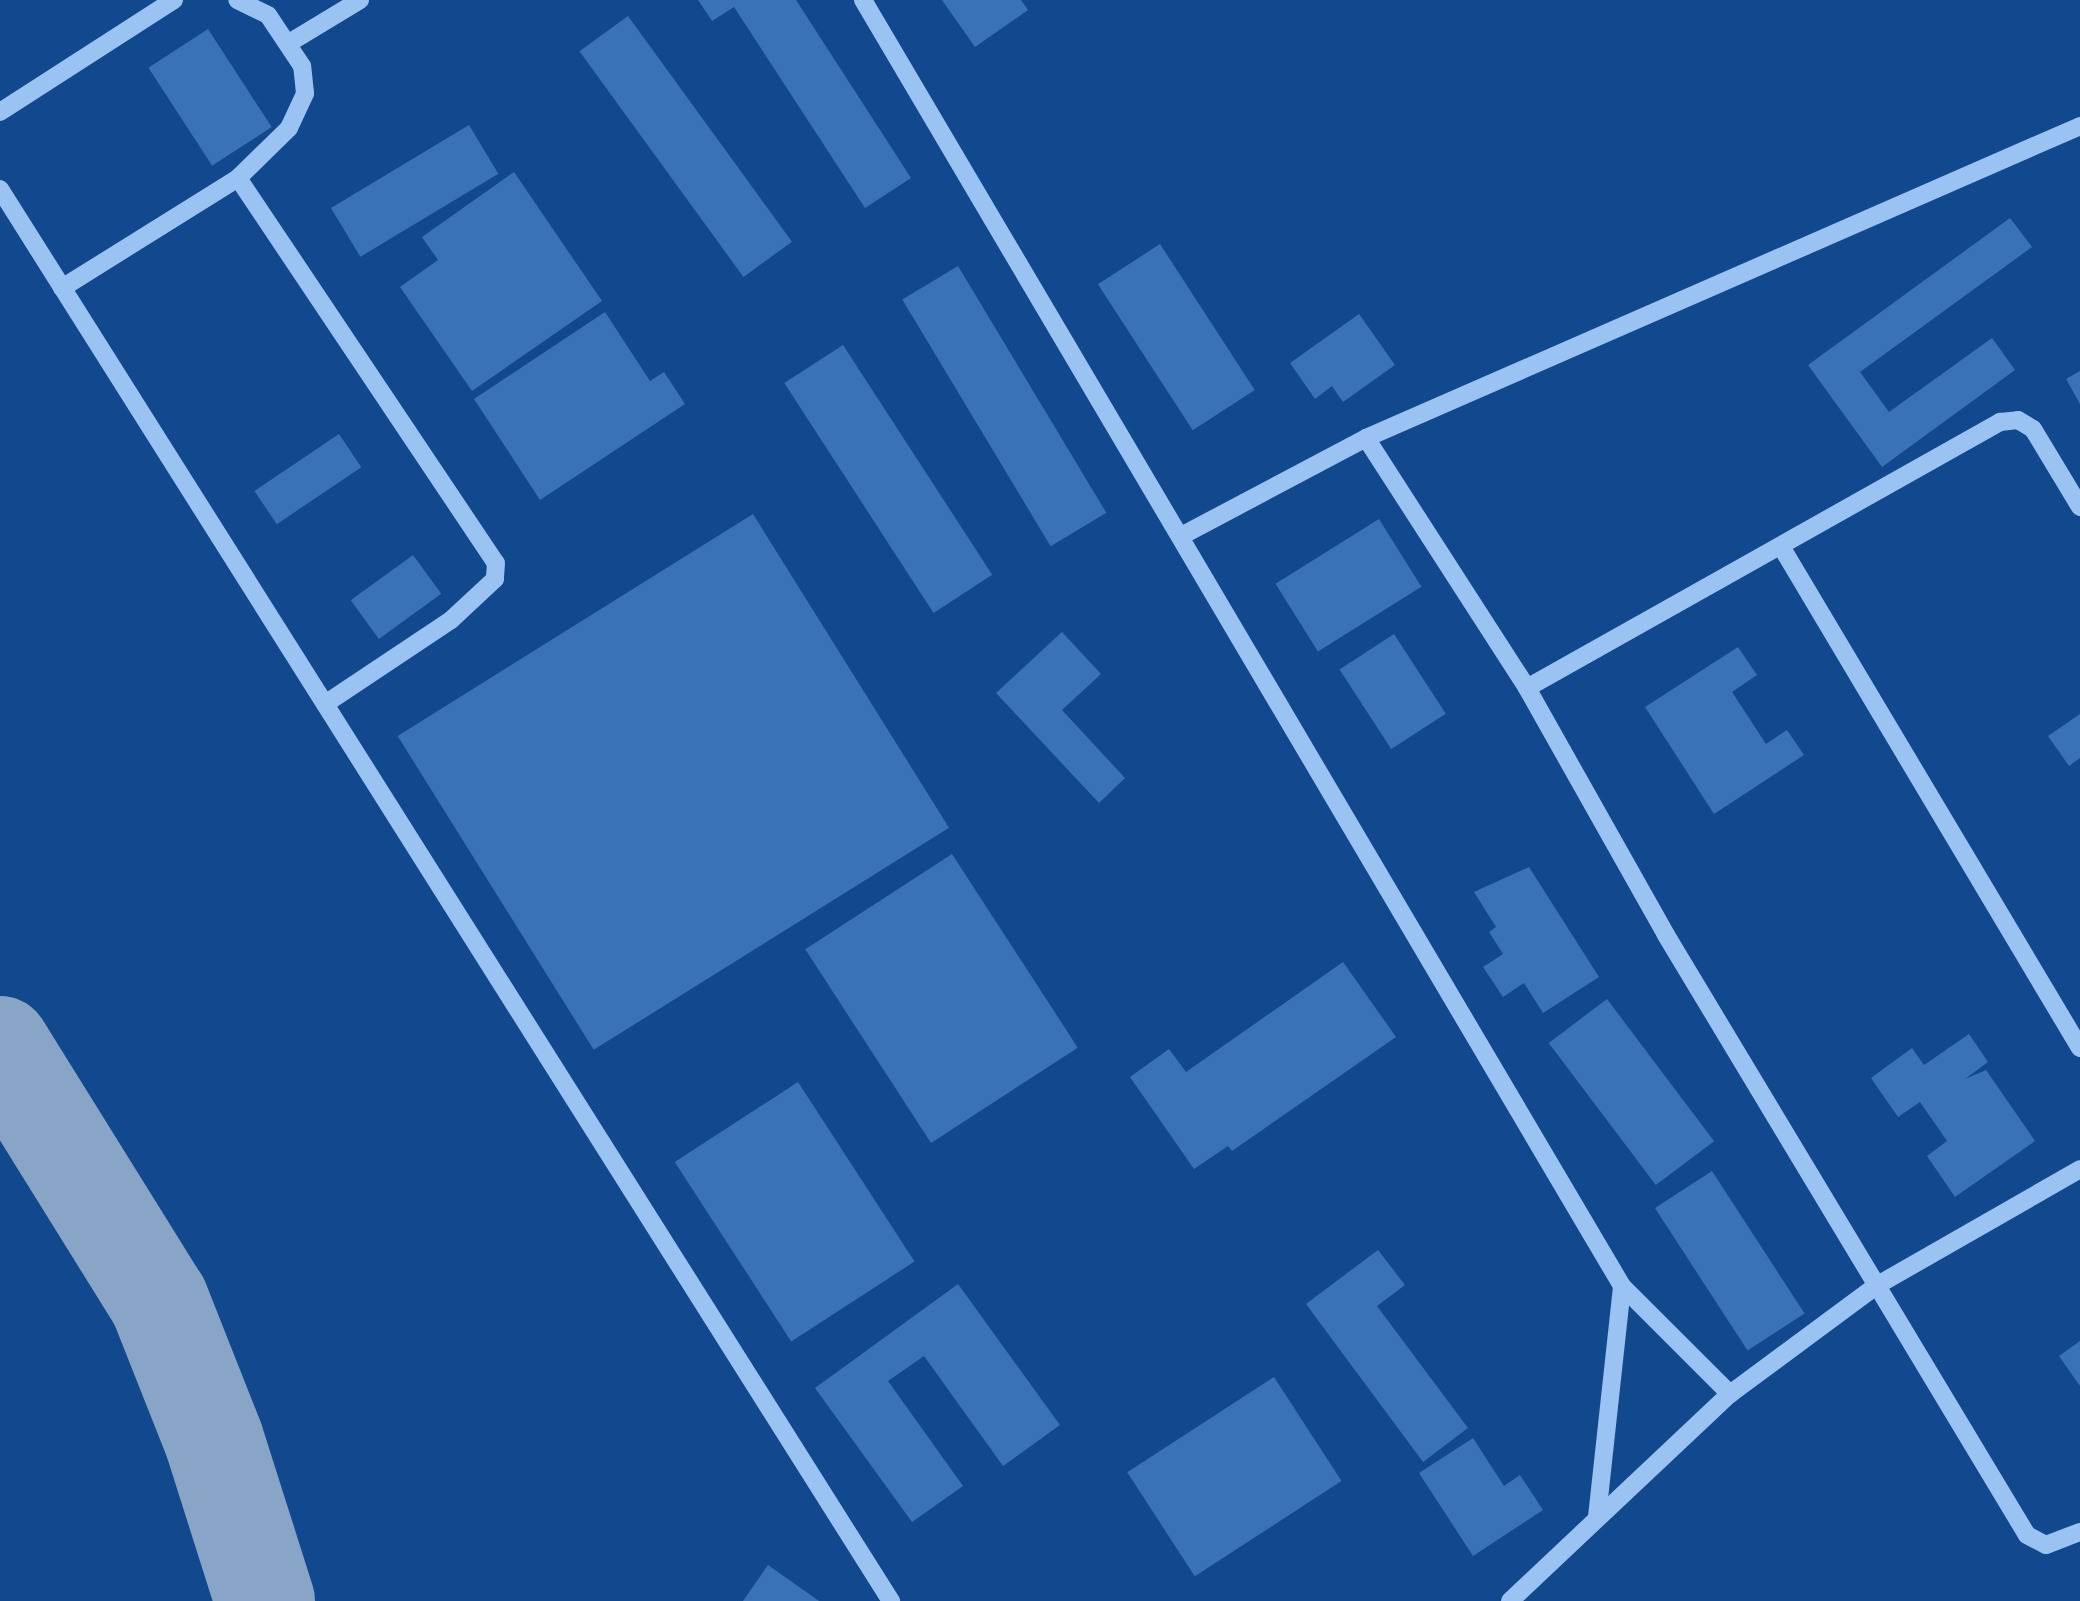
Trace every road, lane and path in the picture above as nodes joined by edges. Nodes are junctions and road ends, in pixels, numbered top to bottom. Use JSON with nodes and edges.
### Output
{"nodes":[{"id":1,"x":174,"y":0,"type":"edge"},
{"id":2,"x":237,"y":0,"type":"edge"},
{"id":3,"x":360,"y":0,"type":"edge"},
{"id":4,"x":863,"y":0,"type":"edge"},
{"id":5,"x":152,"y":4,"type":"edge"},
{"id":6,"x":290,"y":44,"type":"junction"},
{"id":7,"x":0,"y":112,"type":"edge"},
{"id":8,"x":2080,"y":126,"type":"edge"},
{"id":9,"x":238,"y":178,"type":"junction"},
{"id":10,"x":0,"y":189,"type":"edge"},
{"id":11,"x":62,"y":288,"type":"junction"},
{"id":12,"x":1366,"y":438,"type":"junction"},
{"id":13,"x":2080,"y":507,"type":"edge"},
{"id":14,"x":1183,"y":535,"type":"junction"},
{"id":15,"x":1782,"y":548,"type":"junction"},
{"id":16,"x":1526,"y":688,"type":"junction"},
{"id":17,"x":325,"y":704,"type":"junction"},
{"id":18,"x":2080,"y":1048,"type":"edge"},
{"id":19,"x":2080,"y":1168,"type":"edge"},
{"id":20,"x":1622,"y":1286,"type":"junction"},
{"id":21,"x":1876,"y":1286,"type":"junction"},
{"id":22,"x":1730,"y":1394,"type":"junction"},
{"id":23,"x":1597,"y":1517,"type":"junction"},
{"id":24,"x":2080,"y":1532,"type":"edge"},
{"id":25,"x":891,"y":1601,"type":"edge"},
{"id":26,"x":1510,"y":1601,"type":"edge"}],
"edges":[{"from":1,"to":5,"type":"street"},
{"from":2,"to":6,"type":"street"},
{"from":3,"to":6,"type":"street"},
{"from":4,"to":14,"type":"street"},
{"from":5,"to":7,"type":"street"},
{"from":6,"to":9,"type":"street"},
{"from":8,"to":12,"type":"street"},
{"from":9,"to":11,"type":"street"},
{"from":9,"to":17,"type":"street"},
{"from":10,"to":11,"type":"street"},
{"from":11,"to":17,"type":"street"},
{"from":12,"to":14,"type":"street"},
{"from":12,"to":16,"type":"street"},
{"from":13,"to":15,"type":"street"},
{"from":14,"to":20,"type":"street"},
{"from":15,"to":16,"type":"street"},
{"from":15,"to":18,"type":"street"},
{"from":16,"to":21,"type":"street"},
{"from":17,"to":25,"type":"street"},
{"from":19,"to":21,"type":"street"},
{"from":20,"to":22,"type":"street"},
{"from":20,"to":23,"type":"street"},
{"from":21,"to":22,"type":"street"},
{"from":21,"to":24,"type":"street"},
{"from":22,"to":23,"type":"street"},
{"from":23,"to":26,"type":"street"}]}
